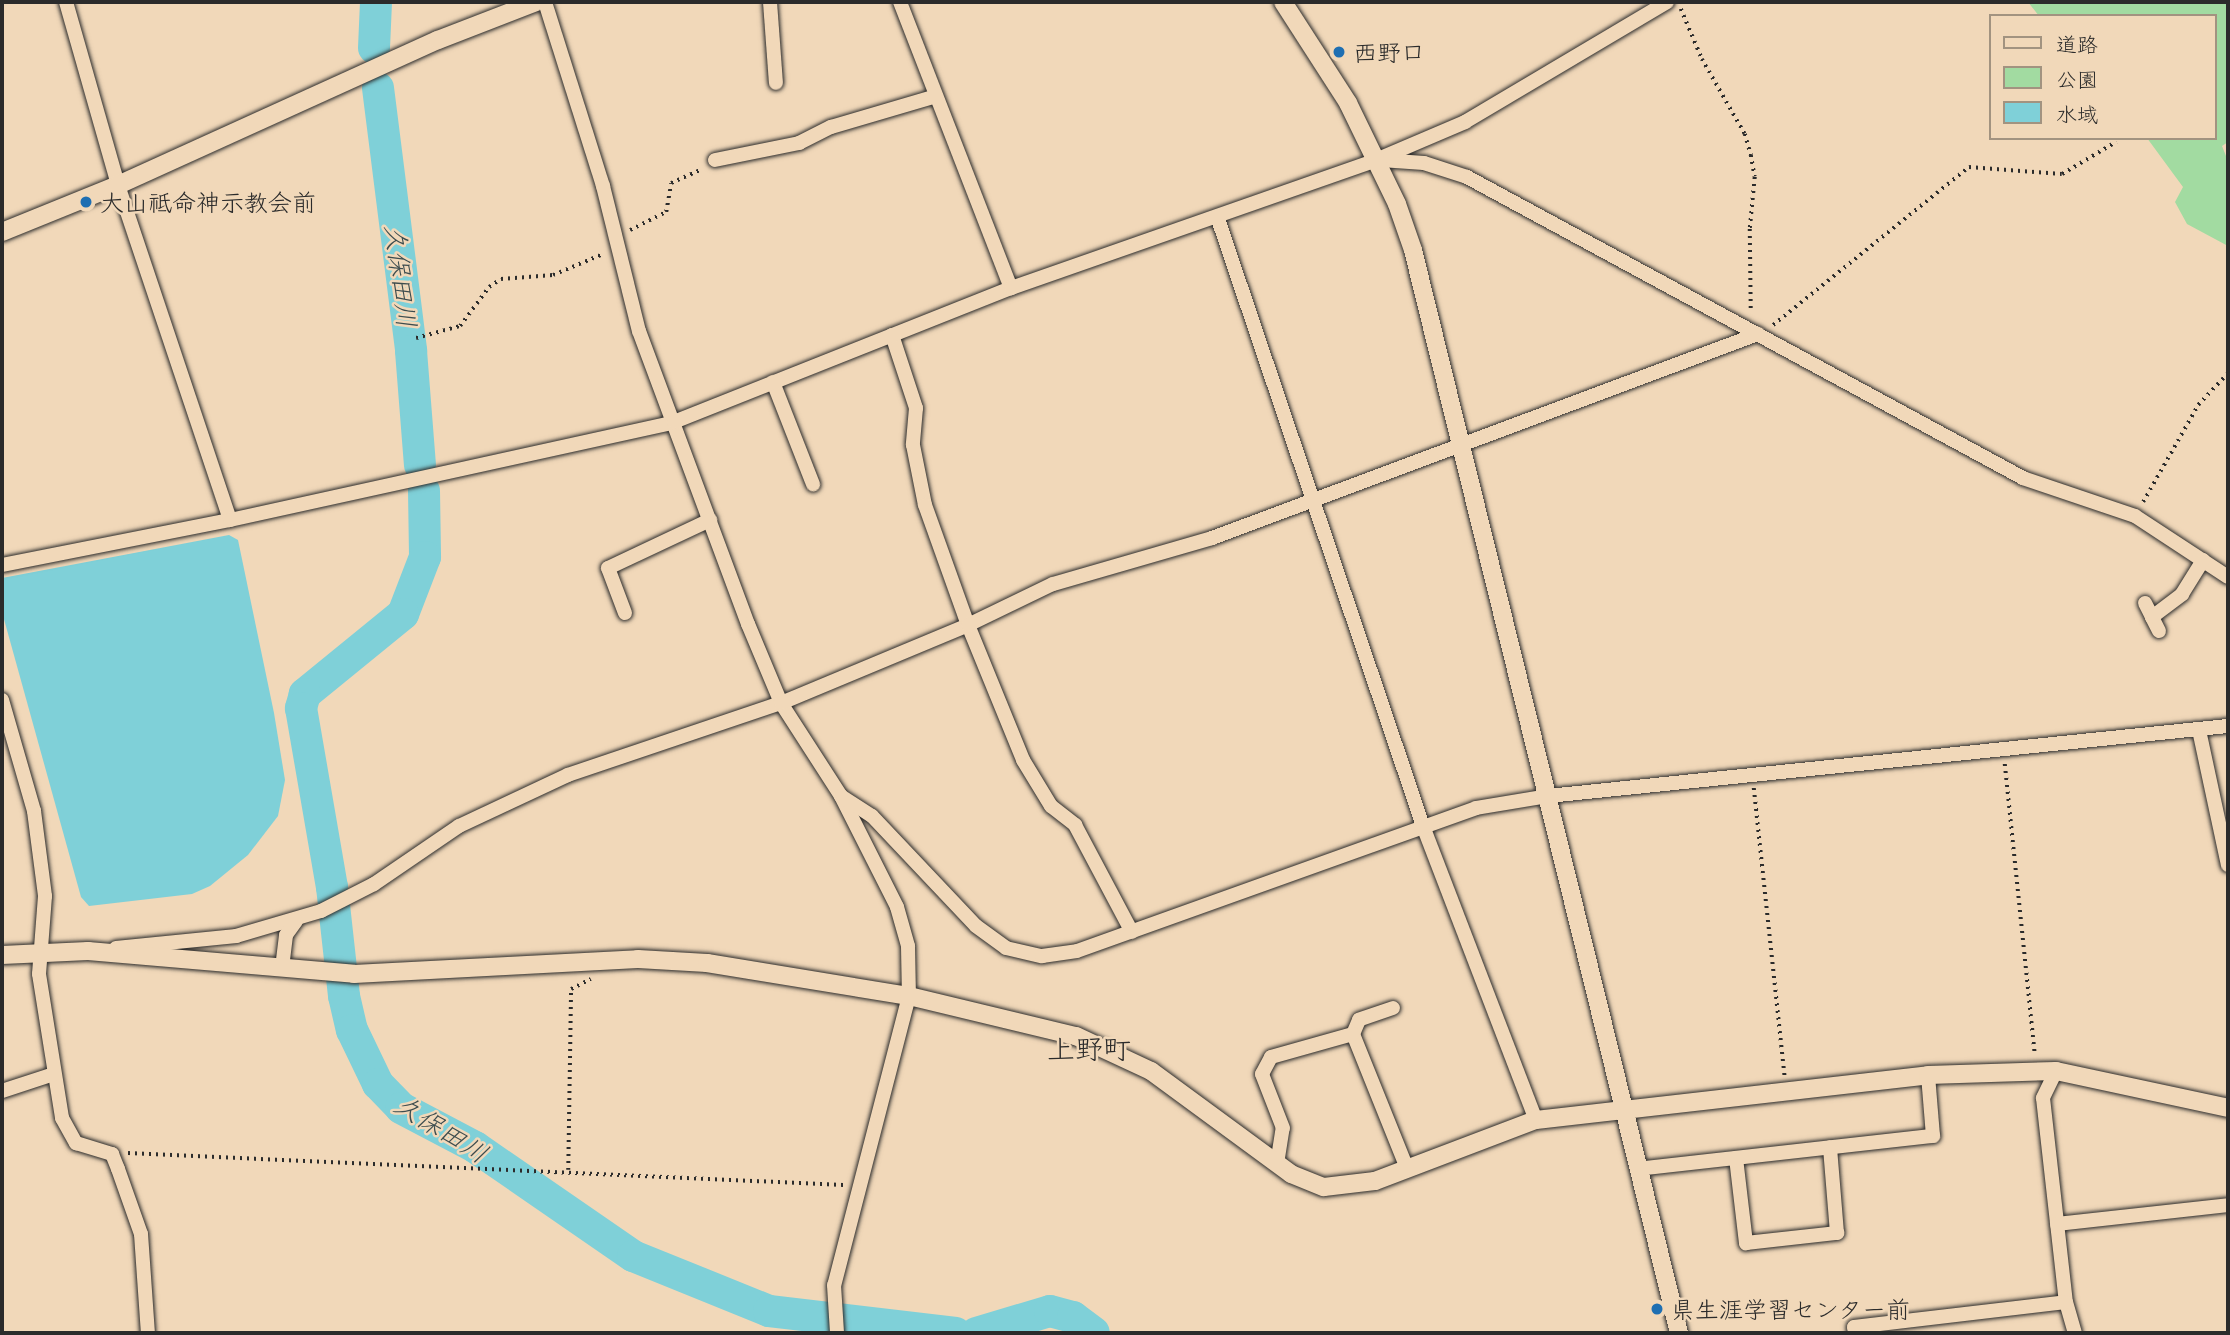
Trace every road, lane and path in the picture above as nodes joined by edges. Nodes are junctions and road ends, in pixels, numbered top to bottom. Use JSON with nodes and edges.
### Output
{"nodes":[{"id":1,"x":66,"y":2,"type":"edge"},
{"id":2,"x":536,"y":2,"type":"edge"},
{"id":3,"x":545,"y":2,"type":"edge"},
{"id":4,"x":770,"y":2,"type":"edge"},
{"id":5,"x":900,"y":2,"type":"edge"},
{"id":6,"x":1283,"y":2,"type":"edge"},
{"id":7,"x":1667,"y":2,"type":"edge"},
{"id":8,"x":1678,"y":2,"type":"edge"},
{"id":9,"x":776,"y":83,"type":"dead end"},
{"id":10,"x":936,"y":96,"type":"junction"},
{"id":11,"x":2116,"y":142,"type":"dead end"},
{"id":12,"x":715,"y":159,"type":"joint"},
{"id":13,"x":1376,"y":160,"type":"junction"},
{"id":14,"x":118,"y":185,"type":"junction"},
{"id":15,"x":1218,"y":219,"type":"junction"},
{"id":16,"x":2,"y":232,"type":"edge"},
{"id":17,"x":617,"y":242,"type":"junction"},
{"id":18,"x":1011,"y":288,"type":"junction"},
{"id":19,"x":1756,"y":333,"type":"junction"},
{"id":20,"x":892,"y":335,"type":"junction"},
{"id":21,"x":416,"y":338,"type":"dead end"},
{"id":22,"x":2228,"y":373,"type":"edge"},
{"id":23,"x":774,"y":382,"type":"junction"},
{"id":24,"x":674,"y":422,"type":"junction"},
{"id":25,"x":1462,"y":445,"type":"junction"},
{"id":26,"x":813,"y":484,"type":"dead end"},
{"id":27,"x":1311,"y":499,"type":"junction"},
{"id":28,"x":2135,"y":516,"type":"junction"},
{"id":29,"x":230,"y":520,"type":"junction"},
{"id":30,"x":710,"y":520,"type":"junction"},
{"id":31,"x":2203,"y":560,"type":"junction"},
{"id":32,"x":2,"y":565,"type":"edge"},
{"id":33,"x":2228,"y":577,"type":"edge"},
{"id":34,"x":2145,"y":603,"type":"dead end"},
{"id":35,"x":625,"y":613,"type":"dead end"},
{"id":36,"x":2152,"y":617,"type":"junction"},
{"id":37,"x":968,"y":625,"type":"junction"},
{"id":38,"x":2159,"y":631,"type":"dead end"},
{"id":39,"x":2,"y":701,"type":"edge"},
{"id":40,"x":781,"y":703,"type":"junction"},
{"id":41,"x":2228,"y":726,"type":"edge"},
{"id":42,"x":2199,"y":730,"type":"junction"},
{"id":43,"x":2004,"y":747,"type":"junction"},
{"id":44,"x":1753,"y":775,"type":"junction"},
{"id":45,"x":841,"y":796,"type":"junction"},
{"id":46,"x":1548,"y":796,"type":"junction"},
{"id":47,"x":2222,"y":796,"type":"edge"},
{"id":48,"x":1423,"y":826,"type":"junction"},
{"id":49,"x":2228,"y":865,"type":"edge"},
{"id":50,"x":297,"y":920,"type":"junction"},
{"id":51,"x":1132,"y":932,"type":"junction"},
{"id":52,"x":39,"y":950,"type":"junction"},
{"id":53,"x":88,"y":951,"type":"junction"},
{"id":54,"x":2,"y":955,"type":"edge"},
{"id":55,"x":600,"y":959,"type":"junction"},
{"id":56,"x":282,"y":968,"type":"junction"},
{"id":57,"x":909,"y":996,"type":"junction"},
{"id":58,"x":1393,"y":1008,"type":"dead end"},
{"id":59,"x":1353,"y":1034,"type":"junction"},
{"id":60,"x":2049,"y":1070,"type":"junction"},
{"id":61,"x":54,"y":1074,"type":"junction"},
{"id":62,"x":1928,"y":1075,"type":"junction"},
{"id":63,"x":1786,"y":1089,"type":"junction"},
{"id":64,"x":2,"y":1091,"type":"edge"},
{"id":65,"x":1622,"y":1108,"type":"junction"},
{"id":66,"x":2228,"y":1108,"type":"edge"},
{"id":67,"x":1536,"y":1120,"type":"junction"},
{"id":68,"x":1830,"y":1147,"type":"junction"},
{"id":69,"x":111,"y":1154,"type":"junction"},
{"id":70,"x":1736,"y":1158,"type":"junction"},
{"id":71,"x":1278,"y":1164,"type":"junction"},
{"id":72,"x":1407,"y":1168,"type":"junction"},
{"id":73,"x":1637,"y":1169,"type":"junction"},
{"id":74,"x":568,"y":1170,"type":"junction"},
{"id":75,"x":860,"y":1186,"type":"junction"},
{"id":76,"x":2228,"y":1205,"type":"edge"},
{"id":77,"x":2057,"y":1224,"type":"junction"},
{"id":78,"x":2066,"y":1302,"type":"junction"},
{"id":79,"x":836,"y":1332,"type":"edge"},
{"id":80,"x":148,"y":1333,"type":"edge"},
{"id":81,"x":1679,"y":1333,"type":"edge"},
{"id":82,"x":1854,"y":1333,"type":"edge"},
{"id":83,"x":2075,"y":1333,"type":"edge"}],
"edges":[{"from":1,"to":14,"type":"street"},
{"from":2,"to":14,"type":"street"},
{"from":3,"to":17,"type":"street"},
{"from":4,"to":9,"type":"street"},
{"from":5,"to":10,"type":"street"},
{"from":6,"to":13,"type":"street"},
{"from":7,"to":13,"type":"street"},
{"from":8,"to":19,"type":"path"},
{"from":10,"to":12,"type":"street"},
{"from":10,"to":18,"type":"street"},
{"from":11,"to":19,"type":"path"},
{"from":12,"to":17,"type":"path"},
{"from":13,"to":15,"type":"street"},
{"from":13,"to":19,"type":"street"},
{"from":13,"to":25,"type":"street"},
{"from":14,"to":16,"type":"street"},
{"from":14,"to":29,"type":"street"},
{"from":15,"to":18,"type":"street"},
{"from":15,"to":27,"type":"street"},
{"from":17,"to":21,"type":"path"},
{"from":17,"to":24,"type":"street"},
{"from":18,"to":20,"type":"street"},
{"from":19,"to":25,"type":"street"},
{"from":19,"to":28,"type":"street"},
{"from":20,"to":23,"type":"street"},
{"from":20,"to":37,"type":"street"},
{"from":22,"to":28,"type":"path"},
{"from":23,"to":24,"type":"street"},
{"from":23,"to":26,"type":"street"},
{"from":24,"to":29,"type":"street"},
{"from":24,"to":30,"type":"street"},
{"from":25,"to":27,"type":"street"},
{"from":25,"to":46,"type":"street"},
{"from":27,"to":37,"type":"street"},
{"from":27,"to":48,"type":"street"},
{"from":28,"to":31,"type":"street"},
{"from":29,"to":32,"type":"street"},
{"from":30,"to":35,"type":"street"},
{"from":30,"to":40,"type":"street"},
{"from":31,"to":33,"type":"street"},
{"from":31,"to":36,"type":"street"},
{"from":34,"to":36,"type":"street"},
{"from":36,"to":38,"type":"street"},
{"from":37,"to":40,"type":"street"},
{"from":37,"to":51,"type":"street"},
{"from":39,"to":52,"type":"street"},
{"from":40,"to":45,"type":"street"},
{"from":40,"to":50,"type":"street"},
{"from":41,"to":42,"type":"street"},
{"from":42,"to":43,"type":"street"},
{"from":42,"to":47,"type":"street"},
{"from":43,"to":44,"type":"street"},
{"from":43,"to":60,"type":"path"},
{"from":44,"to":46,"type":"street"},
{"from":44,"to":63,"type":"path"},
{"from":45,"to":51,"type":"street"},
{"from":45,"to":57,"type":"street"},
{"from":46,"to":48,"type":"street"},
{"from":46,"to":65,"type":"street"},
{"from":47,"to":49,"type":"street"},
{"from":48,"to":51,"type":"street"},
{"from":48,"to":67,"type":"street"},
{"from":50,"to":53,"type":"street"},
{"from":50,"to":56,"type":"street"},
{"from":52,"to":53,"type":"street"},
{"from":52,"to":54,"type":"street"},
{"from":52,"to":61,"type":"street"},
{"from":53,"to":56,"type":"street"},
{"from":55,"to":56,"type":"street"},
{"from":55,"to":57,"type":"street"},
{"from":55,"to":74,"type":"path"},
{"from":57,"to":71,"type":"street"},
{"from":57,"to":75,"type":"street"},
{"from":58,"to":59,"type":"street"},
{"from":59,"to":71,"type":"street"},
{"from":59,"to":72,"type":"street"},
{"from":60,"to":62,"type":"street"},
{"from":60,"to":66,"type":"street"},
{"from":60,"to":77,"type":"street"},
{"from":61,"to":64,"type":"street"},
{"from":61,"to":69,"type":"street"},
{"from":62,"to":63,"type":"street"},
{"from":62,"to":68,"type":"street"},
{"from":63,"to":65,"type":"street"},
{"from":65,"to":67,"type":"street"},
{"from":65,"to":73,"type":"street"},
{"from":67,"to":72,"type":"street"},
{"from":68,"to":70,"type":"street"},
{"from":68,"to":70,"type":"street"},
{"from":69,"to":74,"type":"path"},
{"from":69,"to":80,"type":"street"},
{"from":70,"to":73,"type":"street"},
{"from":71,"to":72,"type":"street"},
{"from":73,"to":81,"type":"street"},
{"from":74,"to":75,"type":"path"},
{"from":75,"to":79,"type":"street"},
{"from":76,"to":77,"type":"street"},
{"from":77,"to":78,"type":"street"},
{"from":78,"to":82,"type":"street"},
{"from":78,"to":83,"type":"street"}]}
